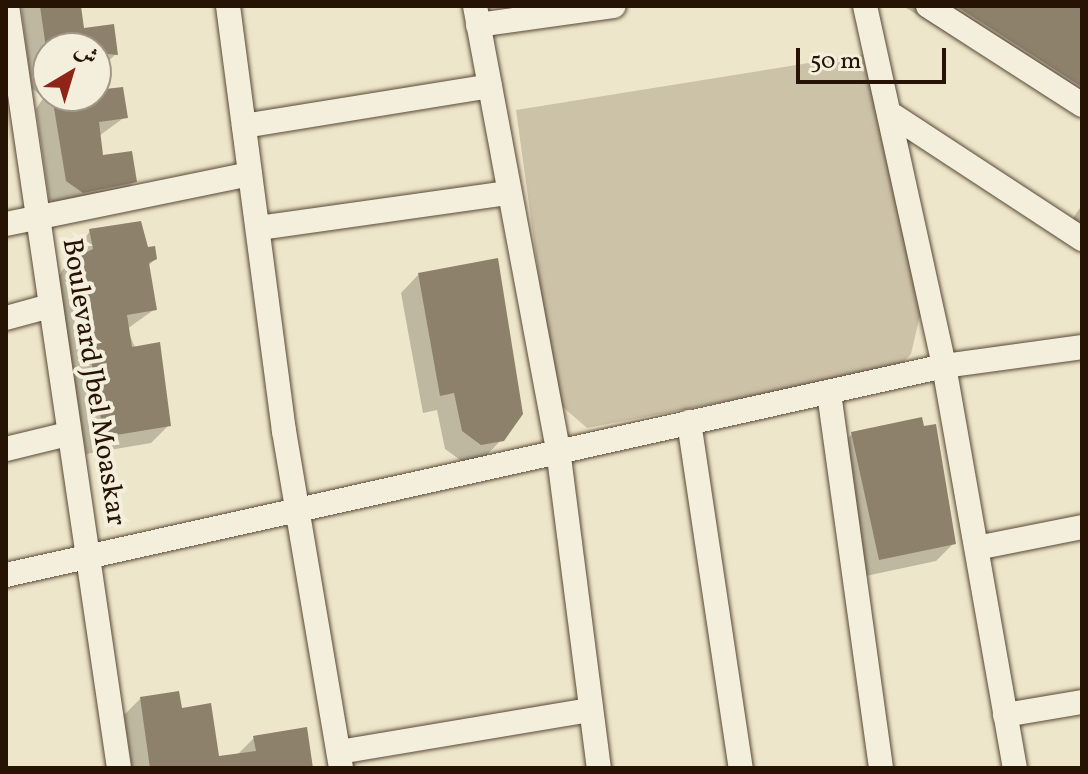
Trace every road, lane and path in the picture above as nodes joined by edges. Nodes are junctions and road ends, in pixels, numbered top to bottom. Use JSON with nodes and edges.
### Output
{"nodes":[{"id":1,"x":7,"y":6,"type":"edge"},
{"id":2,"x":228,"y":6,"type":"edge"},
{"id":3,"x":614,"y":6,"type":"edge"},
{"id":4,"x":865,"y":6,"type":"edge"},
{"id":5,"x":928,"y":6,"type":"edge"},
{"id":6,"x":477,"y":16,"type":"edge"},
{"id":7,"x":490,"y":86,"type":"junction"},
{"id":8,"x":1082,"y":105,"type":"edge"},
{"id":9,"x":894,"y":116,"type":"junction"},
{"id":10,"x":244,"y":126,"type":"junction"},
{"id":11,"x":250,"y":174,"type":"junction"},
{"id":12,"x":509,"y":193,"type":"junction"},
{"id":13,"x":37,"y":217,"type":"junction"},
{"id":14,"x":6,"y":224,"type":"edge"},
{"id":15,"x":259,"y":228,"type":"junction"},
{"id":16,"x":1082,"y":239,"type":"edge"},
{"id":17,"x":50,"y":306,"type":"junction"},
{"id":18,"x":6,"y":318,"type":"edge"},
{"id":19,"x":1082,"y":347,"type":"edge"},
{"id":20,"x":944,"y":366,"type":"junction"},
{"id":21,"x":829,"y":393,"type":"junction"},
{"id":22,"x":689,"y":422,"type":"junction"},
{"id":23,"x":68,"y":434,"type":"junction"},
{"id":24,"x":6,"y":449,"type":"edge"},
{"id":25,"x":559,"y":457,"type":"junction"},
{"id":26,"x":296,"y":511,"type":"junction"},
{"id":27,"x":1082,"y":527,"type":"edge"},
{"id":28,"x":977,"y":548,"type":"junction"},
{"id":29,"x":89,"y":555,"type":"junction"},
{"id":30,"x":6,"y":575,"type":"edge"},
{"id":31,"x":1082,"y":702,"type":"edge"},
{"id":32,"x":591,"y":710,"type":"junction"},
{"id":33,"x":1005,"y":715,"type":"junction"},
{"id":34,"x":340,"y":760,"type":"edge"},
{"id":35,"x":119,"y":768,"type":"edge"},
{"id":36,"x":599,"y":768,"type":"edge"},
{"id":37,"x":741,"y":768,"type":"edge"},
{"id":38,"x":881,"y":768,"type":"edge"},
{"id":39,"x":1015,"y":768,"type":"edge"}],
"edges":[{"from":1,"to":13,"type":"street","name":"Boulevard Jbel Moaskar"},
{"from":2,"to":10,"type":"street"},
{"from":3,"to":6,"type":"street"},
{"from":4,"to":9,"type":"street"},
{"from":5,"to":8,"type":"street"},
{"from":6,"to":7,"type":"street"},
{"from":7,"to":10,"type":"street"},
{"from":7,"to":12,"type":"street"},
{"from":9,"to":16,"type":"street"},
{"from":9,"to":20,"type":"street"},
{"from":10,"to":11,"type":"street"},
{"from":11,"to":13,"type":"street"},
{"from":11,"to":15,"type":"street"},
{"from":12,"to":15,"type":"street"},
{"from":12,"to":25,"type":"street"},
{"from":13,"to":14,"type":"street"},
{"from":13,"to":17,"type":"street","name":"Boulevard Jbel Moaskar"},
{"from":15,"to":26,"type":"street"},
{"from":17,"to":18,"type":"street"},
{"from":17,"to":23,"type":"street","name":"Boulevard Jbel Moaskar"},
{"from":19,"to":20,"type":"street"},
{"from":20,"to":21,"type":"street"},
{"from":20,"to":28,"type":"street"},
{"from":21,"to":22,"type":"street"},
{"from":21,"to":38,"type":"street"},
{"from":22,"to":25,"type":"street"},
{"from":22,"to":37,"type":"street"},
{"from":23,"to":24,"type":"street"},
{"from":23,"to":29,"type":"street","name":"Boulevard Jbel Moaskar"},
{"from":25,"to":26,"type":"street"},
{"from":25,"to":32,"type":"street"},
{"from":26,"to":29,"type":"street"},
{"from":26,"to":34,"type":"street"},
{"from":27,"to":28,"type":"street"},
{"from":28,"to":33,"type":"street"},
{"from":29,"to":30,"type":"street"},
{"from":29,"to":35,"type":"street","name":"Boulevard Jbel Moaskar"},
{"from":31,"to":33,"type":"street"},
{"from":32,"to":34,"type":"street"},
{"from":32,"to":36,"type":"street"},
{"from":33,"to":39,"type":"street"}]}
